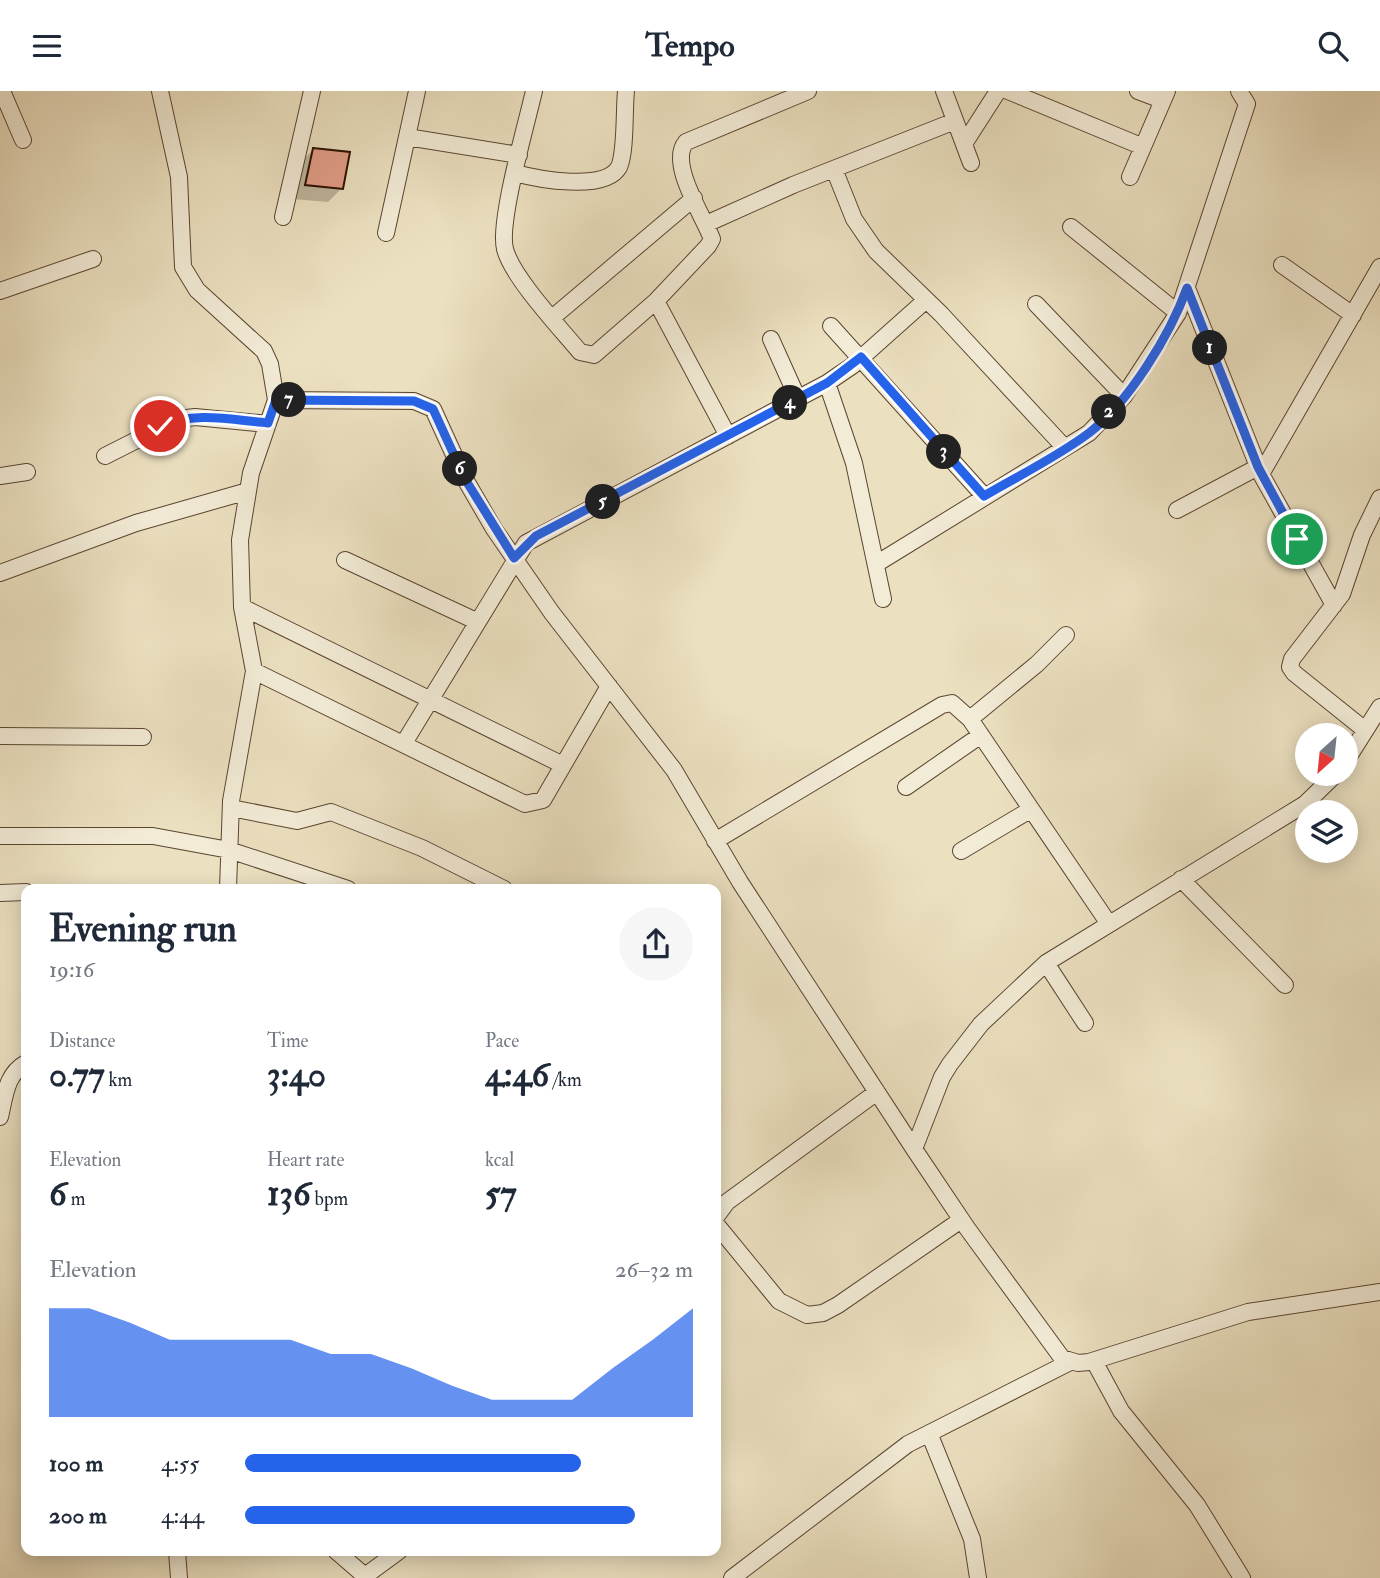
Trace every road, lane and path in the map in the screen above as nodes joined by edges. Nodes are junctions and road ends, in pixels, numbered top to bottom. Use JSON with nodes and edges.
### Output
{"nodes":[{"id":1,"x":2,"y":91,"type":"edge"},
{"id":2,"x":160,"y":91,"type":"edge"},
{"id":3,"x":312,"y":91,"type":"edge"},
{"id":4,"x":417,"y":91,"type":"edge"},
{"id":5,"x":534,"y":91,"type":"edge"},
{"id":6,"x":626,"y":91,"type":"edge"},
{"id":7,"x":808,"y":91,"type":"edge"},
{"id":8,"x":944,"y":91,"type":"edge"},
{"id":9,"x":998,"y":91,"type":"edge"},
{"id":10,"x":1008,"y":91,"type":"edge"},
{"id":11,"x":1138,"y":91,"type":"edge"},
{"id":12,"x":1240,"y":91,"type":"edge"},
{"id":13,"x":1164,"y":96,"type":"edge"},
{"id":14,"x":955,"y":121,"type":"junction"},
{"id":15,"x":7,"y":122,"type":"edge"},
{"id":16,"x":407,"y":137,"type":"junction"},
{"id":17,"x":23,"y":140,"type":"dead end"},
{"id":18,"x":964,"y":144,"type":"junction"},
{"id":19,"x":1141,"y":146,"type":"junction"},
{"id":20,"x":519,"y":155,"type":"junction"},
{"id":21,"x":971,"y":163,"type":"dead end"},
{"id":22,"x":834,"y":169,"type":"junction"},
{"id":23,"x":515,"y":173,"type":"junction"},
{"id":24,"x":1130,"y":177,"type":"dead end"},
{"id":25,"x":694,"y":198,"type":"junction"},
{"id":26,"x":283,"y":217,"type":"dead end"},
{"id":27,"x":706,"y":224,"type":"junction"},
{"id":28,"x":1071,"y":227,"type":"dead end"},
{"id":29,"x":386,"y":233,"type":"dead end"},
{"id":30,"x":93,"y":259,"type":"dead end"},
{"id":31,"x":1282,"y":265,"type":"dead end"},
{"id":32,"x":1380,"y":267,"type":"edge"},
{"id":33,"x":1187,"y":288,"type":"junction"},
{"id":34,"x":0,"y":291,"type":"edge"},
{"id":35,"x":926,"y":300,"type":"junction"},
{"id":36,"x":656,"y":301,"type":"junction"},
{"id":37,"x":1036,"y":304,"type":"dead end"},
{"id":38,"x":1178,"y":313,"type":"junction"},
{"id":39,"x":1353,"y":315,"type":"junction"},
{"id":40,"x":552,"y":318,"type":"junction"},
{"id":41,"x":831,"y":326,"type":"dead end"},
{"id":42,"x":771,"y":339,"type":"dead end"},
{"id":43,"x":861,"y":357,"type":"junction"},
{"id":44,"x":827,"y":383,"type":"junction"},
{"id":45,"x":1124,"y":396,"type":"junction"},
{"id":46,"x":798,"y":399,"type":"junction"},
{"id":47,"x":276,"y":400,"type":"junction"},
{"id":48,"x":268,"y":423,"type":"junction"},
{"id":49,"x":728,"y":436,"type":"junction"},
{"id":50,"x":1065,"y":448,"type":"junction"},
{"id":51,"x":105,"y":456,"type":"dead end"},
{"id":52,"x":1260,"y":470,"type":"junction"},
{"id":53,"x":27,"y":471,"type":"dead end"},
{"id":54,"x":0,"y":476,"type":"edge"},
{"id":55,"x":248,"y":491,"type":"junction"},
{"id":56,"x":984,"y":496,"type":"junction"},
{"id":57,"x":1380,"y":498,"type":"edge"},
{"id":58,"x":1177,"y":510,"type":"dead end"},
{"id":59,"x":514,"y":558,"type":"junction"},
{"id":60,"x":345,"y":560,"type":"dead end"},
{"id":61,"x":876,"y":563,"type":"junction"},
{"id":62,"x":0,"y":573,"type":"edge"},
{"id":63,"x":883,"y":599,"type":"dead end"},
{"id":64,"x":1334,"y":605,"type":"junction"},
{"id":65,"x":242,"y":607,"type":"junction"},
{"id":66,"x":476,"y":621,"type":"junction"},
{"id":67,"x":1066,"y":635,"type":"dead end"},
{"id":68,"x":254,"y":671,"type":"junction"},
{"id":69,"x":609,"y":686,"type":"junction"},
{"id":70,"x":428,"y":700,"type":"junction"},
{"id":71,"x":1380,"y":707,"type":"edge"},
{"id":72,"x":970,"y":719,"type":"junction"},
{"id":73,"x":1365,"y":730,"type":"junction"},
{"id":74,"x":981,"y":735,"type":"junction"},
{"id":75,"x":0,"y":736,"type":"edge"},
{"id":76,"x":143,"y":737,"type":"dead end"},
{"id":77,"x":1358,"y":741,"type":"edge"},
{"id":78,"x":404,"y":743,"type":"junction"},
{"id":79,"x":563,"y":765,"type":"junction"},
{"id":80,"x":1324,"y":786,"type":"edge"},
{"id":81,"x":906,"y":787,"type":"dead end"},
{"id":82,"x":231,"y":808,"type":"junction"},
{"id":83,"x":1030,"y":810,"type":"junction"},
{"id":84,"x":0,"y":836,"type":"edge"},
{"id":85,"x":715,"y":841,"type":"junction"},
{"id":86,"x":229,"y":850,"type":"junction"},
{"id":87,"x":961,"y":851,"type":"dead end"},
{"id":88,"x":1181,"y":879,"type":"junction"},
{"id":89,"x":228,"y":884,"type":"edge"},
{"id":90,"x":333,"y":884,"type":"edge"},
{"id":91,"x":494,"y":884,"type":"edge"},
{"id":92,"x":21,"y":892,"type":"edge"},
{"id":93,"x":0,"y":893,"type":"edge"},
{"id":94,"x":1109,"y":924,"type":"junction"},
{"id":95,"x":1046,"y":963,"type":"junction"},
{"id":96,"x":1284,"y":985,"type":"dead end"},
{"id":97,"x":1085,"y":1023,"type":"dead end"},
{"id":98,"x":21,"y":1066,"type":"edge"},
{"id":99,"x":877,"y":1092,"type":"junction"},
{"id":100,"x":0,"y":1117,"type":"edge"},
{"id":101,"x":914,"y":1149,"type":"junction"},
{"id":102,"x":721,"y":1210,"type":"edge"},
{"id":103,"x":961,"y":1220,"type":"junction"},
{"id":104,"x":721,"y":1230,"type":"edge"},
{"id":105,"x":1380,"y":1292,"type":"edge"},
{"id":106,"x":1094,"y":1361,"type":"junction"},
{"id":107,"x":1070,"y":1362,"type":"junction"},
{"id":108,"x":929,"y":1433,"type":"junction"},
{"id":109,"x":177,"y":1556,"type":"edge"},
{"id":110,"x":342,"y":1556,"type":"edge"},
{"id":111,"x":392,"y":1556,"type":"edge"},
{"id":112,"x":179,"y":1578,"type":"edge"},
{"id":113,"x":732,"y":1578,"type":"edge"},
{"id":114,"x":978,"y":1578,"type":"edge"},
{"id":115,"x":1242,"y":1578,"type":"edge"}],
"edges":[{"from":1,"to":15,"type":"street"},
{"from":2,"to":47,"type":"street"},
{"from":3,"to":26,"type":"street"},
{"from":4,"to":16,"type":"street"},
{"from":5,"to":20,"type":"street"},
{"from":6,"to":23,"type":"street"},
{"from":7,"to":25,"type":"street"},
{"from":8,"to":14,"type":"street"},
{"from":9,"to":18,"type":"street"},
{"from":10,"to":19,"type":"street"},
{"from":11,"to":13,"type":"street"},
{"from":12,"to":33,"type":"street"},
{"from":13,"to":19,"type":"street"},
{"from":14,"to":18,"type":"street"},
{"from":14,"to":22,"type":"street"},
{"from":15,"to":17,"type":"street"},
{"from":16,"to":20,"type":"street"},
{"from":16,"to":29,"type":"street"},
{"from":18,"to":21,"type":"street"},
{"from":19,"to":24,"type":"street"},
{"from":20,"to":23,"type":"street"},
{"from":22,"to":27,"type":"street"},
{"from":22,"to":35,"type":"street"},
{"from":23,"to":40,"type":"street"},
{"from":25,"to":27,"type":"street"},
{"from":25,"to":40,"type":"street"},
{"from":27,"to":36,"type":"street"},
{"from":28,"to":38,"type":"street"},
{"from":30,"to":34,"type":"street"},
{"from":31,"to":39,"type":"street"},
{"from":32,"to":39,"type":"street"},
{"from":33,"to":38,"type":"street"},
{"from":33,"to":52,"type":"street"},
{"from":35,"to":43,"type":"street"},
{"from":35,"to":50,"type":"street"},
{"from":36,"to":40,"type":"street"},
{"from":36,"to":49,"type":"street"},
{"from":37,"to":45,"type":"street"},
{"from":38,"to":45,"type":"street"},
{"from":39,"to":52,"type":"street"},
{"from":41,"to":43,"type":"street"},
{"from":42,"to":46,"type":"street"},
{"from":43,"to":44,"type":"street"},
{"from":43,"to":56,"type":"street"},
{"from":44,"to":46,"type":"street"},
{"from":44,"to":61,"type":"street"},
{"from":45,"to":50,"type":"street"},
{"from":46,"to":49,"type":"street"},
{"from":47,"to":48,"type":"street"},
{"from":47,"to":59,"type":"street"},
{"from":48,"to":51,"type":"street"},
{"from":48,"to":55,"type":"street"},
{"from":49,"to":59,"type":"street"},
{"from":50,"to":56,"type":"street"},
{"from":52,"to":58,"type":"street"},
{"from":52,"to":64,"type":"street"},
{"from":53,"to":54,"type":"street"},
{"from":55,"to":62,"type":"street"},
{"from":55,"to":65,"type":"street"},
{"from":56,"to":61,"type":"street"},
{"from":57,"to":64,"type":"street"},
{"from":59,"to":66,"type":"street"},
{"from":59,"to":69,"type":"street"},
{"from":60,"to":66,"type":"street"},
{"from":61,"to":63,"type":"street"},
{"from":64,"to":73,"type":"street"},
{"from":65,"to":68,"type":"street"},
{"from":65,"to":70,"type":"street"},
{"from":66,"to":70,"type":"street"},
{"from":67,"to":72,"type":"street"},
{"from":68,"to":78,"type":"street"},
{"from":68,"to":82,"type":"street"},
{"from":69,"to":79,"type":"street"},
{"from":69,"to":85,"type":"street"},
{"from":70,"to":78,"type":"street"},
{"from":70,"to":79,"type":"street"},
{"from":71,"to":73,"type":"street"},
{"from":72,"to":74,"type":"street"},
{"from":72,"to":85,"type":"street"},
{"from":73,"to":77,"type":"street"},
{"from":74,"to":81,"type":"street"},
{"from":74,"to":83,"type":"street"},
{"from":75,"to":76,"type":"street"},
{"from":78,"to":79,"type":"street"},
{"from":80,"to":88,"type":"street"},
{"from":82,"to":86,"type":"street"},
{"from":82,"to":91,"type":"street"},
{"from":83,"to":87,"type":"street"},
{"from":83,"to":94,"type":"street"},
{"from":84,"to":86,"type":"street"},
{"from":85,"to":99,"type":"street"},
{"from":86,"to":89,"type":"street"},
{"from":86,"to":90,"type":"street"},
{"from":88,"to":94,"type":"street"},
{"from":88,"to":96,"type":"street"},
{"from":92,"to":93,"type":"street"},
{"from":94,"to":95,"type":"street"},
{"from":95,"to":97,"type":"street"},
{"from":95,"to":101,"type":"street"},
{"from":98,"to":100,"type":"street"},
{"from":99,"to":101,"type":"street"},
{"from":99,"to":102,"type":"street"},
{"from":101,"to":103,"type":"street"},
{"from":103,"to":104,"type":"street"},
{"from":103,"to":107,"type":"street"},
{"from":105,"to":106,"type":"street"},
{"from":106,"to":107,"type":"street"},
{"from":106,"to":115,"type":"street"},
{"from":107,"to":108,"type":"street"},
{"from":108,"to":113,"type":"street"},
{"from":108,"to":114,"type":"street"},
{"from":109,"to":112,"type":"street"},
{"from":110,"to":111,"type":"street"}]}
